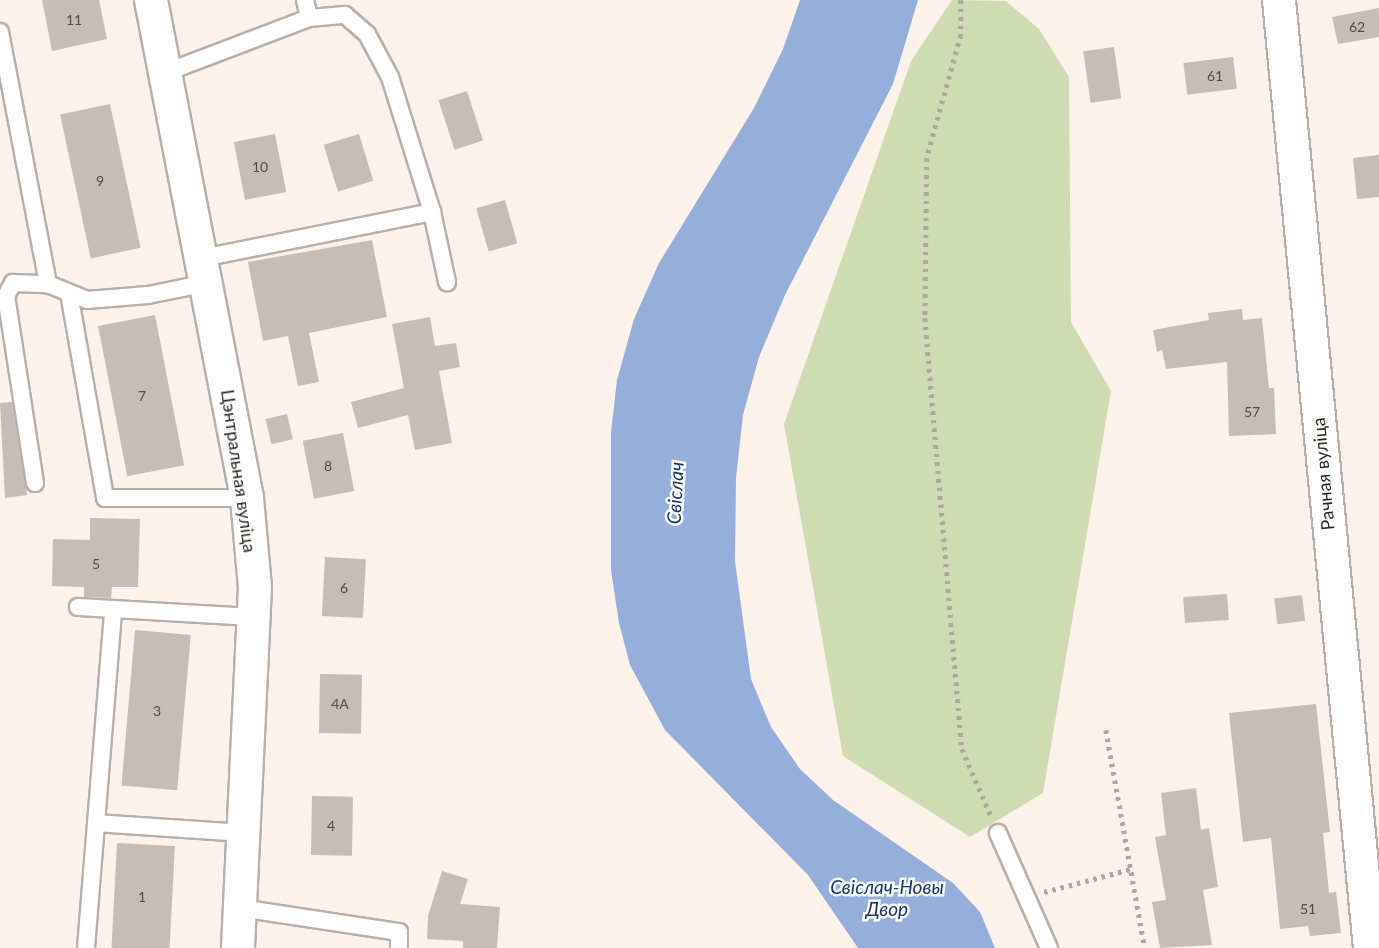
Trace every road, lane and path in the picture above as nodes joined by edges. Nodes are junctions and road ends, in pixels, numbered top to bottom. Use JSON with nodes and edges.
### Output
{"nodes":[{"id":1,"x":151,"y":0,"type":"edge"},
{"id":2,"x":305,"y":0,"type":"edge"},
{"id":3,"x":961,"y":0,"type":"edge"},
{"id":4,"x":1279,"y":0,"type":"edge"},
{"id":5,"x":309,"y":18,"type":"junction"},
{"id":6,"x":0,"y":32,"type":"edge"},
{"id":7,"x":167,"y":72,"type":"junction"},
{"id":8,"x":432,"y":212,"type":"junction"},
{"id":9,"x":204,"y":270,"type":"junction"},
{"id":10,"x":447,"y":282,"type":"dead end"},
{"id":11,"x":48,"y":284,"type":"junction"},
{"id":12,"x":69,"y":293,"type":"junction"},
{"id":13,"x":35,"y":483,"type":"dead end"},
{"id":14,"x":247,"y":498,"type":"junction"},
{"id":15,"x":78,"y":607,"type":"dead end"},
{"id":16,"x":113,"y":609,"type":"junction"},
{"id":17,"x":253,"y":617,"type":"junction"},
{"id":18,"x":1106,"y":730,"type":"dead end"},
{"id":19,"x":96,"y":823,"type":"junction"},
{"id":20,"x":243,"y":833,"type":"junction"},
{"id":21,"x":998,"y":833,"type":"joint"},
{"id":22,"x":1131,"y":869,"type":"junction"},
{"id":23,"x":1026,"y":897,"type":"junction"},
{"id":24,"x":240,"y":908,"type":"junction"},
{"id":25,"x":86,"y":948,"type":"edge"},
{"id":26,"x":238,"y":948,"type":"edge"},
{"id":27,"x":399,"y":948,"type":"edge"},
{"id":28,"x":1049,"y":948,"type":"edge"},
{"id":29,"x":1145,"y":948,"type":"edge"},
{"id":30,"x":1370,"y":948,"type":"edge"}],
"edges":[{"from":1,"to":7,"type":"street","name":"Цэнтральная вуліца"},
{"from":2,"to":5,"type":"lane"},
{"from":3,"to":21,"type":"path"},
{"from":4,"to":30,"type":"street","name":"Рачная вуліца"},
{"from":5,"to":7,"type":"lane"},
{"from":5,"to":8,"type":"lane"},
{"from":6,"to":11,"type":"lane"},
{"from":7,"to":9,"type":"street","name":"Цэнтральная вуліца"},
{"from":8,"to":9,"type":"lane"},
{"from":8,"to":10,"type":"lane"},
{"from":9,"to":12,"type":"lane"},
{"from":9,"to":14,"type":"street","name":"Цэнтральная вуліца"},
{"from":11,"to":12,"type":"lane"},
{"from":11,"to":13,"type":"lane"},
{"from":12,"to":14,"type":"lane"},
{"from":14,"to":17,"type":"street","name":"Цэнтральная вуліца"},
{"from":15,"to":16,"type":"lane"},
{"from":16,"to":17,"type":"lane"},
{"from":16,"to":19,"type":"lane"},
{"from":17,"to":20,"type":"street","name":"Цэнтральная вуліца"},
{"from":18,"to":22,"type":"path"},
{"from":19,"to":20,"type":"lane"},
{"from":19,"to":25,"type":"lane"},
{"from":20,"to":24,"type":"street","name":"Цэнтральная вуліца"},
{"from":21,"to":23,"type":"lane"},
{"from":22,"to":23,"type":"path"},
{"from":22,"to":29,"type":"path"},
{"from":23,"to":28,"type":"lane"},
{"from":24,"to":26,"type":"street","name":"Цэнтральная вуліца"},
{"from":24,"to":27,"type":"lane"}]}
